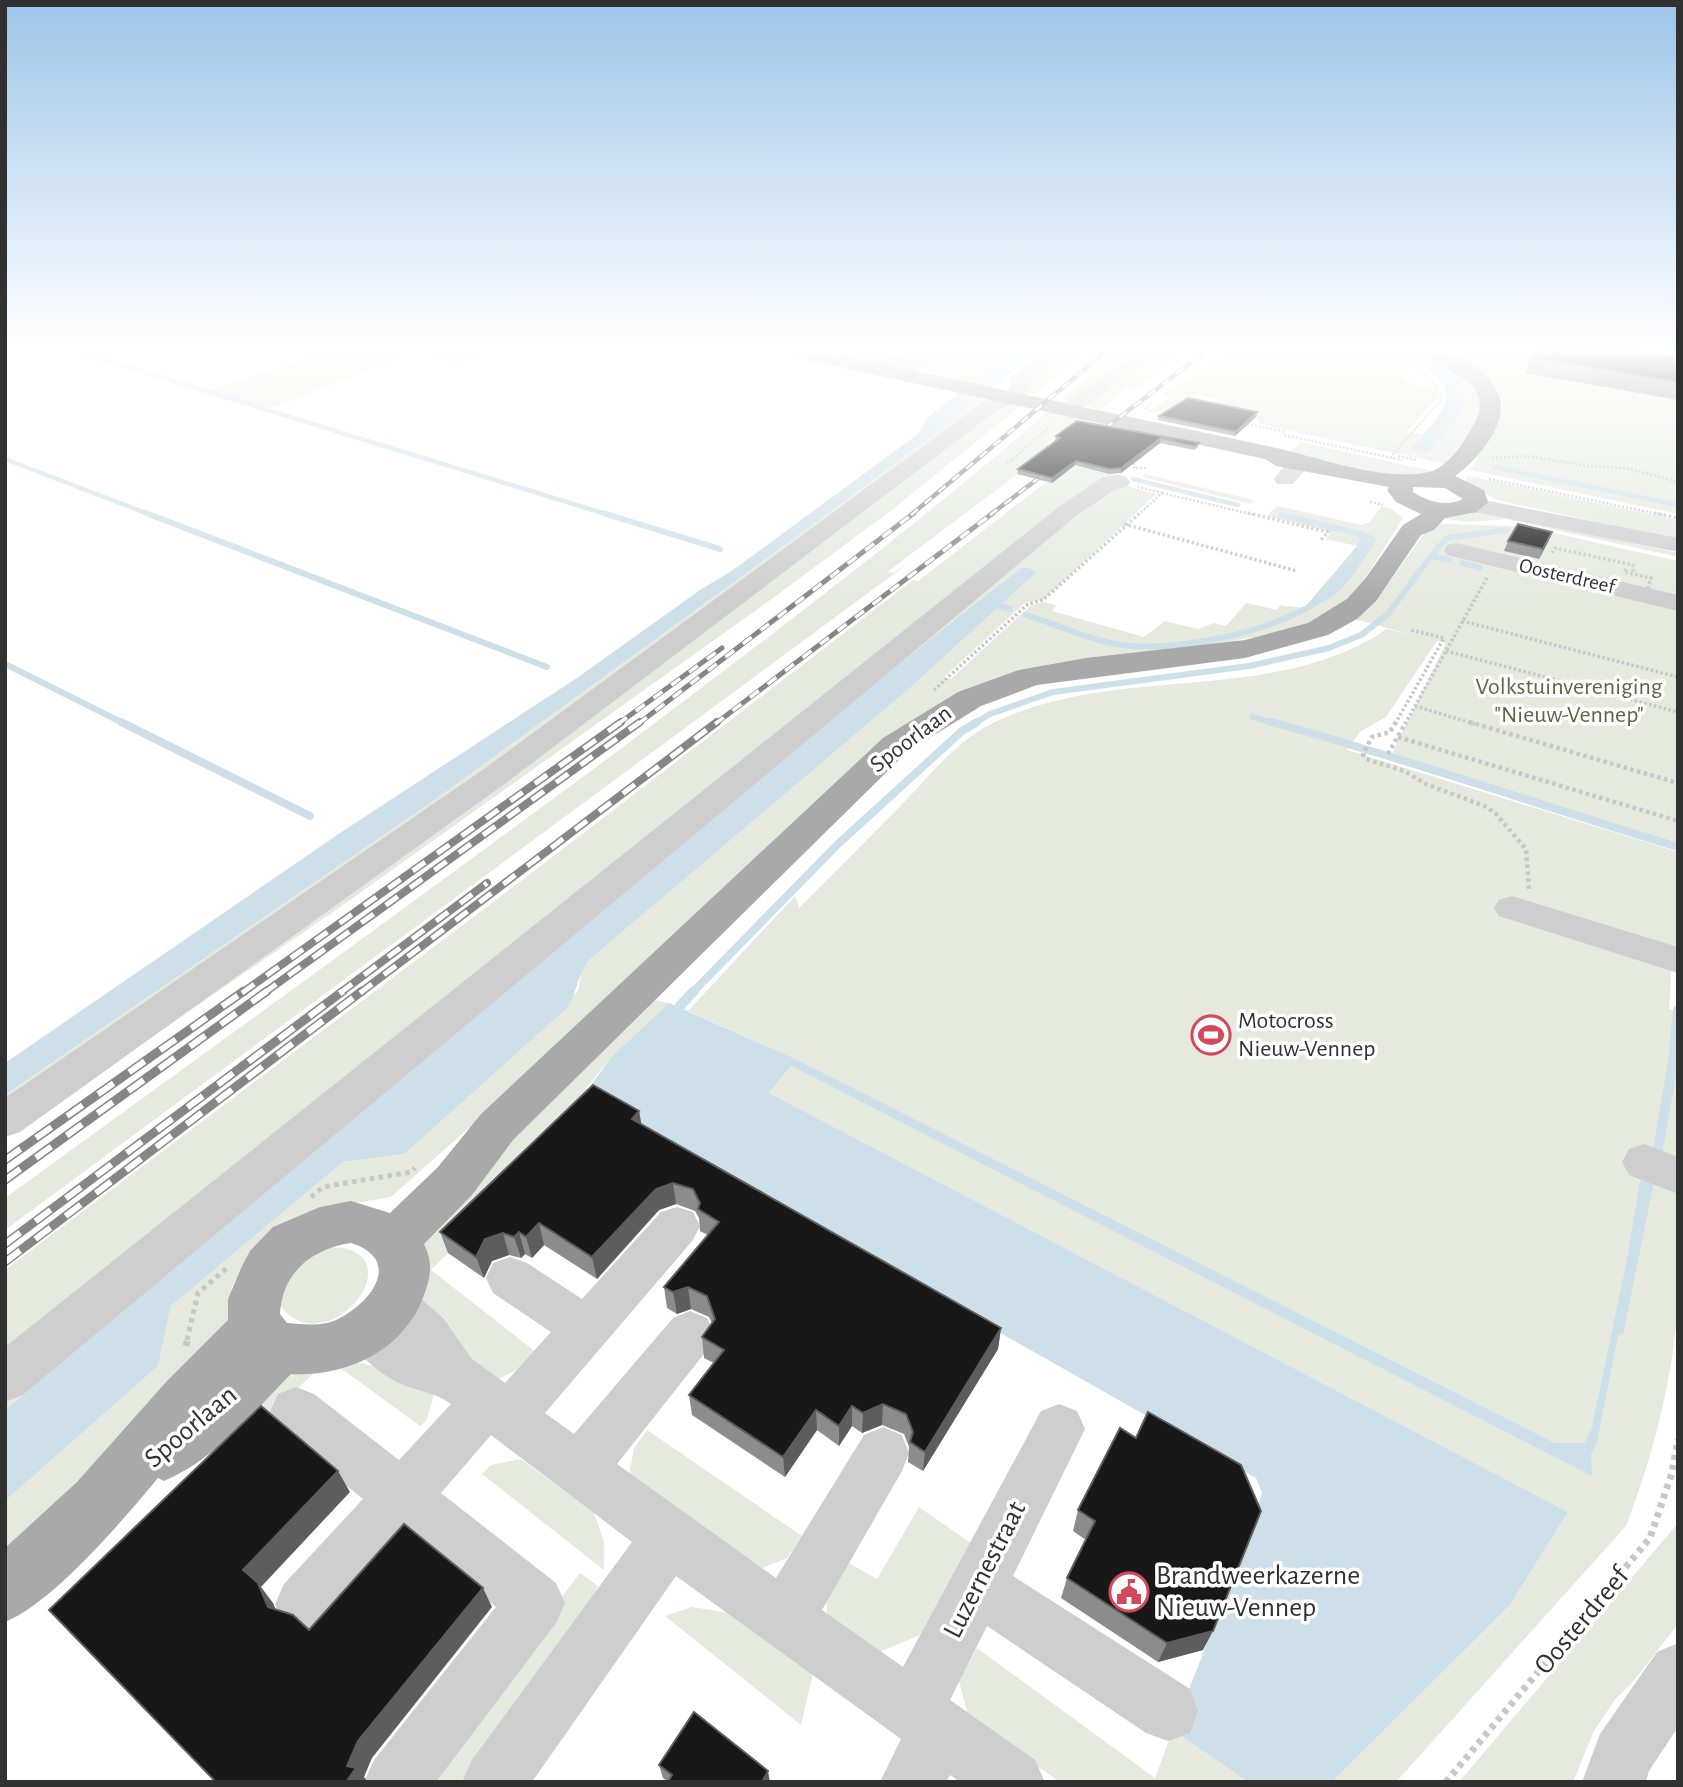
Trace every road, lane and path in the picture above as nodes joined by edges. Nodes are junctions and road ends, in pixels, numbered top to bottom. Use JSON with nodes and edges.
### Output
{"nodes":[{"id":1,"x":951,"y":435,"type":"edge"},
{"id":2,"x":1040,"y":435,"type":"edge"},
{"id":3,"x":1165,"y":435,"type":"edge"},
{"id":4,"x":1288,"y":435,"type":"edge"},
{"id":5,"x":1410,"y":435,"type":"edge"},
{"id":6,"x":1481,"y":435,"type":"edge"},
{"id":7,"x":1144,"y":454,"type":"edge"},
{"id":8,"x":1392,"y":456,"type":"junction"},
{"id":9,"x":1007,"y":464,"type":"dead end"},
{"id":10,"x":1134,"y":472,"type":"junction"},
{"id":11,"x":1460,"y":477,"type":"junction"},
{"id":12,"x":1678,"y":482,"type":"edge"},
{"id":13,"x":1401,"y":486,"type":"junction"},
{"id":14,"x":1162,"y":493,"type":"junction"},
{"id":15,"x":1424,"y":514,"type":"junction"},
{"id":16,"x":1678,"y":517,"type":"edge"},
{"id":17,"x":1124,"y":524,"type":"junction"},
{"id":18,"x":1559,"y":540,"type":"dead end"},
{"id":19,"x":1320,"y":541,"type":"dead end"},
{"id":20,"x":1678,"y":545,"type":"edge"},
{"id":21,"x":1555,"y":548,"type":"dead end"},
{"id":22,"x":1456,"y":550,"type":"dead end"},
{"id":23,"x":1627,"y":566,"type":"dead end"},
{"id":24,"x":1297,"y":571,"type":"dead end"},
{"id":25,"x":1489,"y":574,"type":"dead end"},
{"id":26,"x":1647,"y":590,"type":"dead end"},
{"id":27,"x":1043,"y":600,"type":"dead end"},
{"id":28,"x":1678,"y":603,"type":"edge"},
{"id":29,"x":1462,"y":621,"type":"junction"},
{"id":30,"x":1411,"y":630,"type":"dead end"},
{"id":31,"x":1446,"y":651,"type":"junction"},
{"id":32,"x":1678,"y":677,"type":"edge"},
{"id":33,"x":1415,"y":706,"type":"junction"},
{"id":34,"x":1678,"y":712,"type":"edge"},
{"id":35,"x":1398,"y":737,"type":"junction"},
{"id":36,"x":1388,"y":754,"type":"dead end"},
{"id":37,"x":1678,"y":783,"type":"edge"},
{"id":38,"x":1678,"y":821,"type":"edge"},
{"id":39,"x":1521,"y":911,"type":"joint"},
{"id":40,"x":1678,"y":960,"type":"edge"},
{"id":41,"x":5,"y":1120,"type":"edge"},
{"id":42,"x":677,"y":1226,"type":"dead end"},
{"id":43,"x":382,"y":1232,"type":"junction"},
{"id":44,"x":510,"y":1278,"type":"dead end"},
{"id":45,"x":381,"y":1318,"type":"junction"},
{"id":46,"x":586,"y":1328,"type":"junction"},
{"id":47,"x":690,"y":1334,"type":"dead end"},
{"id":48,"x":269,"y":1337,"type":"junction"},
{"id":49,"x":5,"y":1378,"type":"edge"},
{"id":50,"x":484,"y":1398,"type":"junction"},
{"id":51,"x":296,"y":1412,"type":"dead end"},
{"id":52,"x":1059,"y":1429,"type":"dead end"},
{"id":53,"x":1678,"y":1439,"type":"edge"},
{"id":54,"x":883,"y":1453,"type":"dead end"},
{"id":55,"x":579,"y":1469,"type":"junction"},
{"id":56,"x":401,"y":1497,"type":"junction"},
{"id":57,"x":670,"y":1537,"type":"junction"},
{"id":58,"x":977,"y":1586,"type":"junction"},
{"id":59,"x":5,"y":1591,"type":"edge"},
{"id":60,"x":304,"y":1604,"type":"dead end"},
{"id":61,"x":784,"y":1619,"type":"junction"},
{"id":62,"x":1678,"y":1673,"type":"edge"},
{"id":63,"x":1168,"y":1711,"type":"dead end"},
{"id":64,"x":921,"y":1741,"type":"edge"},
{"id":65,"x":1011,"y":1781,"type":"edge"},
{"id":66,"x":396,"y":1782,"type":"edge"},
{"id":67,"x":494,"y":1782,"type":"edge"},
{"id":68,"x":1446,"y":1782,"type":"edge"},
{"id":69,"x":1614,"y":1782,"type":"edge"}],
"edges":[{"from":1,"to":41,"type":"street"},
{"from":2,"to":9,"type":"path"},
{"from":3,"to":13,"type":"main road"},
{"from":4,"to":8,"type":"path"},
{"from":5,"to":8,"type":"path"},
{"from":6,"to":11,"type":"main road"},
{"from":7,"to":10,"type":"path"},
{"from":8,"to":11,"type":"path"},
{"from":8,"to":11,"type":"path"},
{"from":10,"to":14,"type":"path"},
{"from":10,"to":49,"type":"street"},
{"from":11,"to":12,"type":"path"},
{"from":11,"to":13,"type":"main road"},
{"from":11,"to":15,"type":"main road"},
{"from":11,"to":16,"type":"path"},
{"from":11,"to":16,"type":"path"},
{"from":11,"to":20,"type":"street"},
{"from":13,"to":15,"type":"main road"},
{"from":14,"to":17,"type":"path"},
{"from":14,"to":19,"type":"path"},
{"from":15,"to":43,"type":"main road","name":"Spoorlaan"},
{"from":17,"to":24,"type":"path"},
{"from":17,"to":27,"type":"path"},
{"from":18,"to":21,"type":"path"},
{"from":22,"to":28,"type":"street","name":"Oosterdreef"},
{"from":23,"to":26,"type":"path","bridge":true},
{"from":25,"to":29,"type":"path"},
{"from":29,"to":31,"type":"path"},
{"from":29,"to":32,"type":"path"},
{"from":30,"to":39,"type":"path"},
{"from":31,"to":33,"type":"path"},
{"from":31,"to":34,"type":"path"},
{"from":33,"to":35,"type":"path"},
{"from":33,"to":37,"type":"path"},
{"from":35,"to":36,"type":"path"},
{"from":35,"to":38,"type":"path"},
{"from":39,"to":40,"type":"street"},
{"from":42,"to":46,"type":"street"},
{"from":43,"to":45,"type":"main road"},
{"from":43,"to":48,"type":"main road"},
{"from":44,"to":46,"type":"street"},
{"from":45,"to":48,"type":"main road"},
{"from":45,"to":50,"type":"street"},
{"from":46,"to":50,"type":"street"},
{"from":47,"to":55,"type":"street"},
{"from":48,"to":59,"type":"main road","name":"Spoorlaan"},
{"from":50,"to":55,"type":"street"},
{"from":50,"to":56,"type":"street"},
{"from":51,"to":56,"type":"street"},
{"from":52,"to":58,"type":"street","name":"Luzernestraat"},
{"from":53,"to":68,"type":"path","name":"Oosterdreef"},
{"from":54,"to":61,"type":"street"},
{"from":55,"to":57,"type":"street"},
{"from":56,"to":60,"type":"street"},
{"from":56,"to":66,"type":"street"},
{"from":57,"to":61,"type":"street"},
{"from":57,"to":67,"type":"street"},
{"from":58,"to":63,"type":"street"},
{"from":58,"to":64,"type":"street","name":"Luzernestraat"},
{"from":61,"to":64,"type":"street"},
{"from":62,"to":69,"type":"street"},
{"from":64,"to":65,"type":"street"}]}
